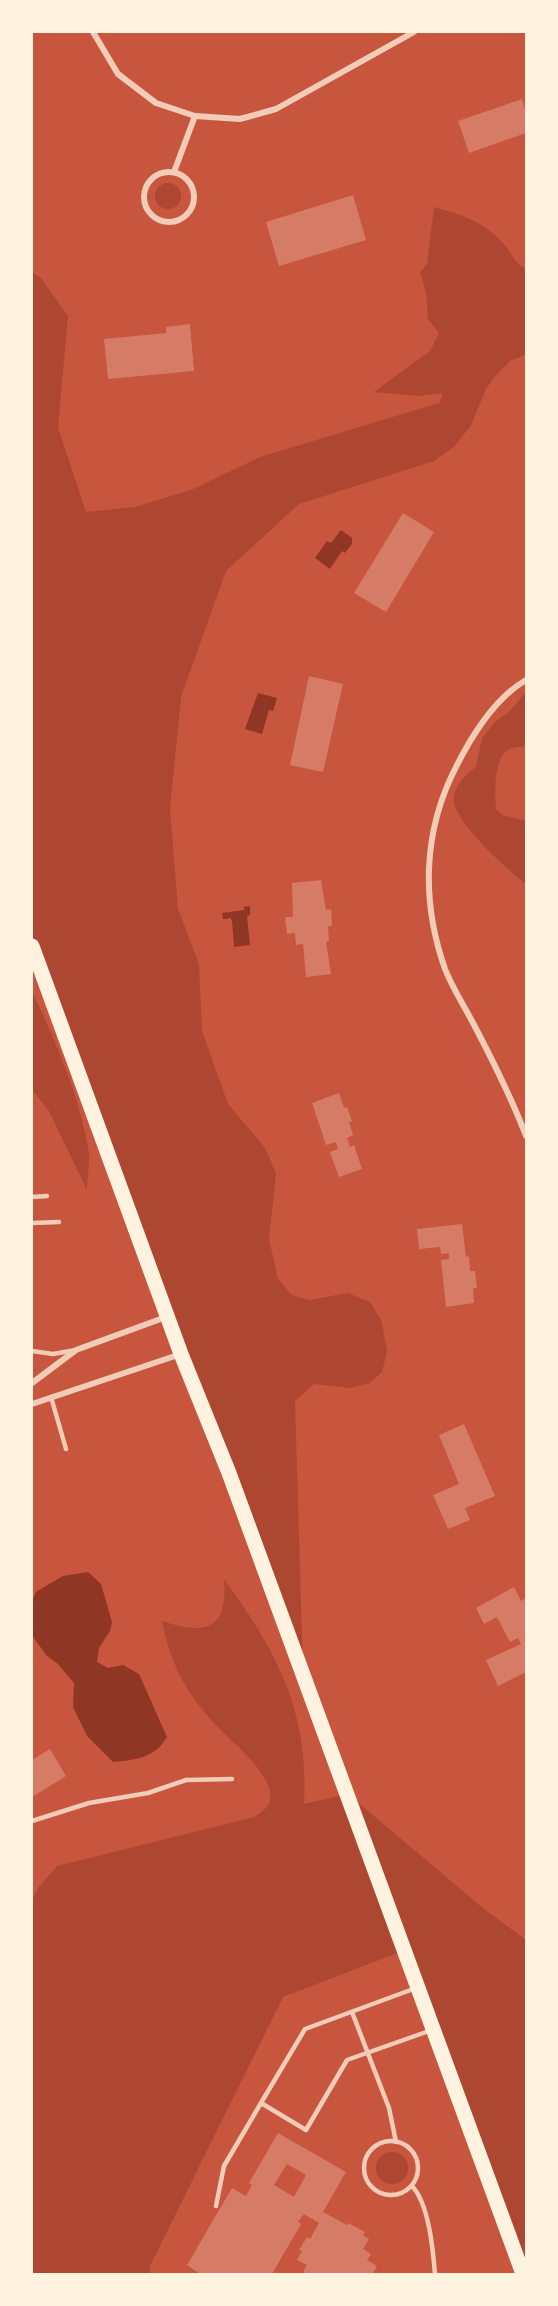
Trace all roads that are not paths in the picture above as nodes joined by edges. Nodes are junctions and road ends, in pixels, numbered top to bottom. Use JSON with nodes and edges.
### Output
{"nodes":[{"id":1,"x":93,"y":32,"type":"edge"},
{"id":2,"x":414,"y":32,"type":"edge"},
{"id":3,"x":195,"y":116,"type":"junction"},
{"id":4,"x":174,"y":172,"type":"junction"},
{"id":5,"x":526,"y":680,"type":"edge"},
{"id":6,"x":32,"y":946,"type":"edge"},
{"id":7,"x":526,"y":1136,"type":"edge"},
{"id":8,"x":47,"y":1196,"type":"dead end"},
{"id":9,"x":32,"y":1197,"type":"edge"},
{"id":10,"x":59,"y":1222,"type":"dead end"},
{"id":11,"x":32,"y":1223,"type":"edge"},
{"id":12,"x":167,"y":1317,"type":"junction"},
{"id":13,"x":76,"y":1350,"type":"junction"},
{"id":14,"x":32,"y":1351,"type":"edge"},
{"id":15,"x":180,"y":1354,"type":"junction"},
{"id":16,"x":32,"y":1383,"type":"edge"},
{"id":17,"x":51,"y":1397,"type":"junction"},
{"id":18,"x":32,"y":1404,"type":"edge"},
{"id":19,"x":66,"y":1449,"type":"dead end"},
{"id":20,"x":232,"y":1779,"type":"dead end"},
{"id":21,"x":32,"y":1821,"type":"edge"},
{"id":22,"x":419,"y":1987,"type":"junction"},
{"id":23,"x":352,"y":2012,"type":"junction"},
{"id":24,"x":434,"y":2029,"type":"junction"},
{"id":25,"x":366,"y":2051,"type":"junction"},
{"id":26,"x":261,"y":2103,"type":"junction"},
{"id":27,"x":396,"y":2142,"type":"junction"},
{"id":28,"x":412,"y":2186,"type":"junction"},
{"id":29,"x":216,"y":2206,"type":"dead end"},
{"id":30,"x":435,"y":2274,"type":"edge"},
{"id":31,"x":523,"y":2274,"type":"edge"}],
"edges":[{"from":1,"to":3,"type":"street"},
{"from":2,"to":3,"type":"street"},
{"from":3,"to":4,"type":"street"},
{"from":4,"to":4,"type":"street"},
{"from":5,"to":7,"type":"street"},
{"from":6,"to":12,"type":"main road"},
{"from":8,"to":9,"type":"lane"},
{"from":10,"to":11,"type":"lane"},
{"from":12,"to":13,"type":"street"},
{"from":12,"to":15,"type":"main road"},
{"from":13,"to":14,"type":"lane"},
{"from":13,"to":16,"type":"street"},
{"from":15,"to":17,"type":"street"},
{"from":15,"to":22,"type":"main road"},
{"from":17,"to":18,"type":"street"},
{"from":17,"to":19,"type":"lane"},
{"from":20,"to":21,"type":"lane"},
{"from":22,"to":23,"type":"lane"},
{"from":22,"to":24,"type":"main road"},
{"from":23,"to":25,"type":"lane"},
{"from":23,"to":26,"type":"lane"},
{"from":24,"to":25,"type":"lane"},
{"from":24,"to":31,"type":"main road"},
{"from":25,"to":26,"type":"lane"},
{"from":25,"to":27,"type":"lane"},
{"from":26,"to":29,"type":"lane"},
{"from":27,"to":28,"type":"lane"},
{"from":27,"to":28,"type":"lane"},
{"from":28,"to":30,"type":"lane"}]}
